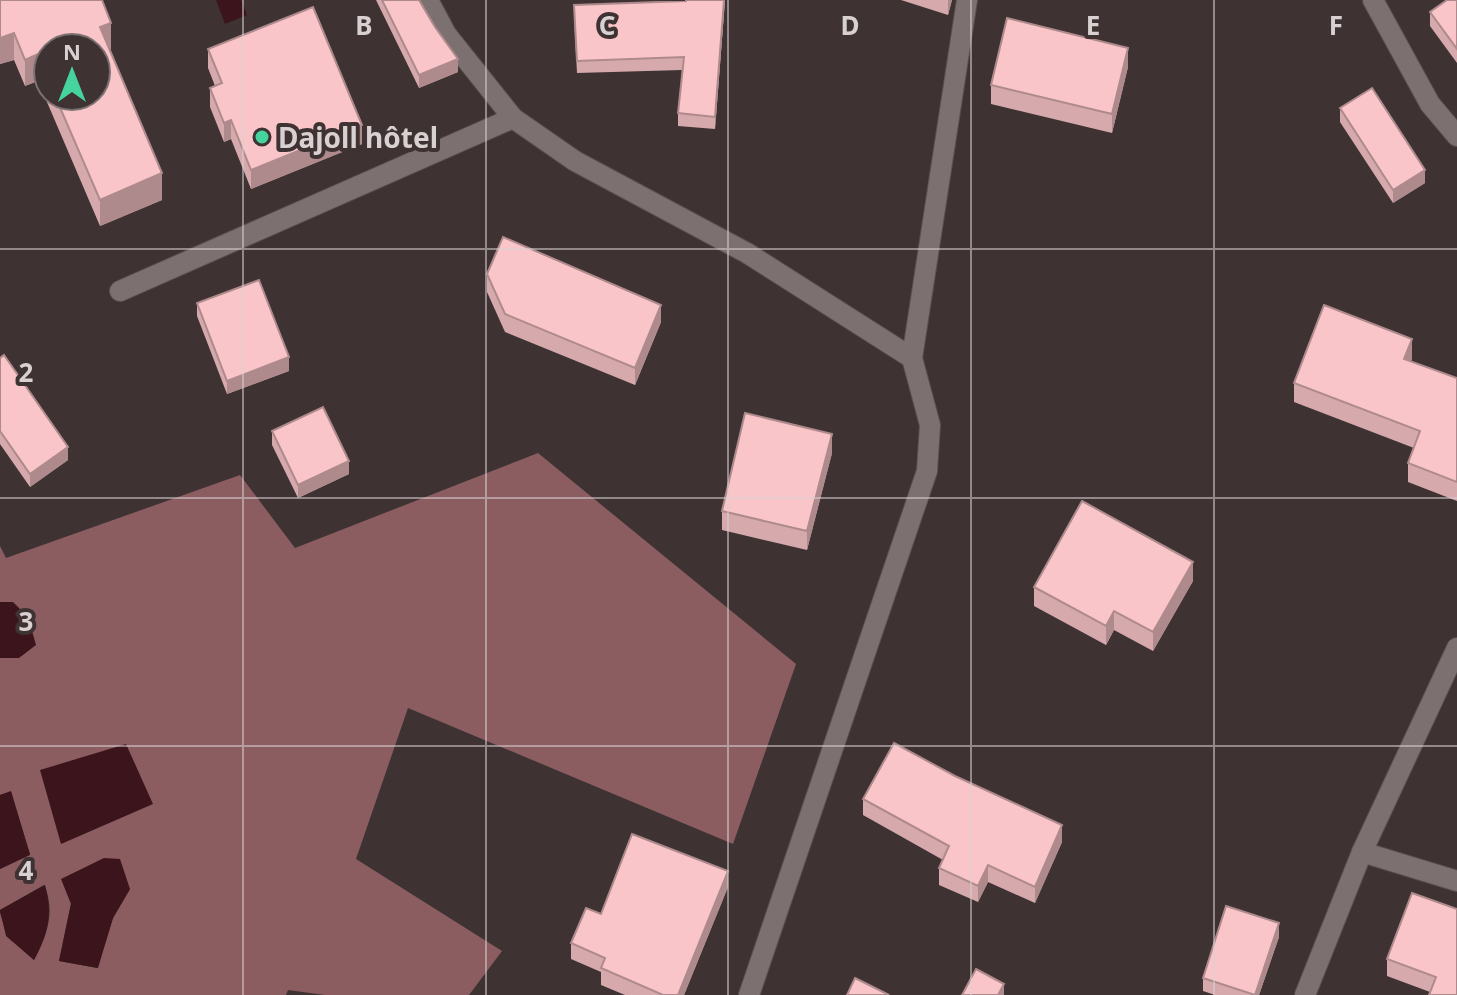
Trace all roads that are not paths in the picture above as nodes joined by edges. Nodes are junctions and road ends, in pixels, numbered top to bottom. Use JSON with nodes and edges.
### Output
{"nodes":[{"id":1,"x":428,"y":0,"type":"edge"},
{"id":2,"x":967,"y":0,"type":"edge"},
{"id":3,"x":1373,"y":0,"type":"edge"},
{"id":4,"x":513,"y":118,"type":"junction"},
{"id":5,"x":1457,"y":136,"type":"edge"},
{"id":6,"x":120,"y":291,"type":"dead end"},
{"id":7,"x":912,"y":358,"type":"junction"},
{"id":8,"x":1457,"y":648,"type":"edge"},
{"id":9,"x":1362,"y":852,"type":"junction"},
{"id":10,"x":1457,"y":881,"type":"edge"},
{"id":11,"x":749,"y":995,"type":"edge"},
{"id":12,"x":1305,"y":995,"type":"edge"}],
"edges":[{"from":1,"to":4,"type":"street"},
{"from":2,"to":7,"type":"street"},
{"from":3,"to":5,"type":"street"},
{"from":4,"to":6,"type":"street"},
{"from":4,"to":7,"type":"street"},
{"from":7,"to":11,"type":"street"},
{"from":8,"to":9,"type":"street"},
{"from":9,"to":10,"type":"street"},
{"from":9,"to":12,"type":"street"}]}
